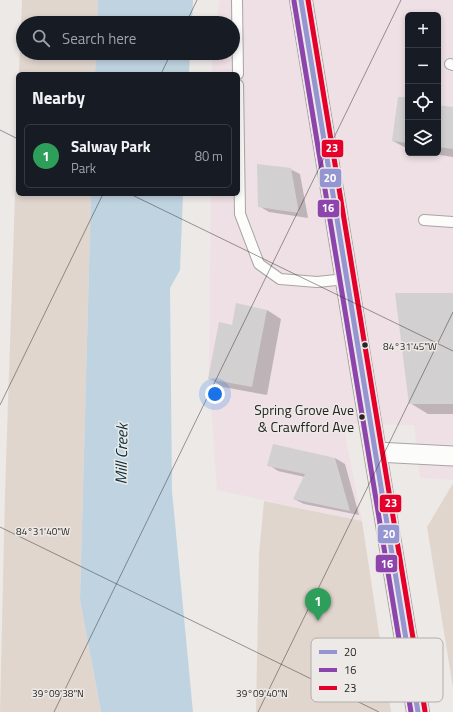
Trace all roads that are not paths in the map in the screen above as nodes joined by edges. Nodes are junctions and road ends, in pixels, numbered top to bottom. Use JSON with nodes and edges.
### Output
{"nodes":[{"id":1,"x":237,"y":0,"type":"edge"},
{"id":2,"x":301,"y":0,"type":"edge"},
{"id":3,"x":237,"y":16,"type":"edge"},
{"id":4,"x":238,"y":60,"type":"edge"},
{"id":5,"x":238,"y":72,"type":"edge"},
{"id":6,"x":240,"y":196,"type":"edge"},
{"id":7,"x":424,"y":220,"type":"dead end"},
{"id":8,"x":453,"y":222,"type":"edge"},
{"id":9,"x":346,"y":279,"type":"junction"},
{"id":10,"x":376,"y":452,"type":"junction"},
{"id":11,"x":453,"y":456,"type":"edge"},
{"id":12,"x":406,"y":638,"type":"edge"},
{"id":13,"x":416,"y":702,"type":"edge"},
{"id":14,"x":418,"y":712,"type":"edge"}],
"edges":[{"from":1,"to":3,"type":"lane"},
{"from":2,"to":9,"type":"main road"},
{"from":4,"to":5,"type":"lane"},
{"from":6,"to":9,"type":"lane"},
{"from":7,"to":8,"type":"lane"},
{"from":9,"to":10,"type":"main road"},
{"from":10,"to":11,"type":"street"},
{"from":10,"to":12,"type":"main road"},
{"from":13,"to":14,"type":"main road"}]}
